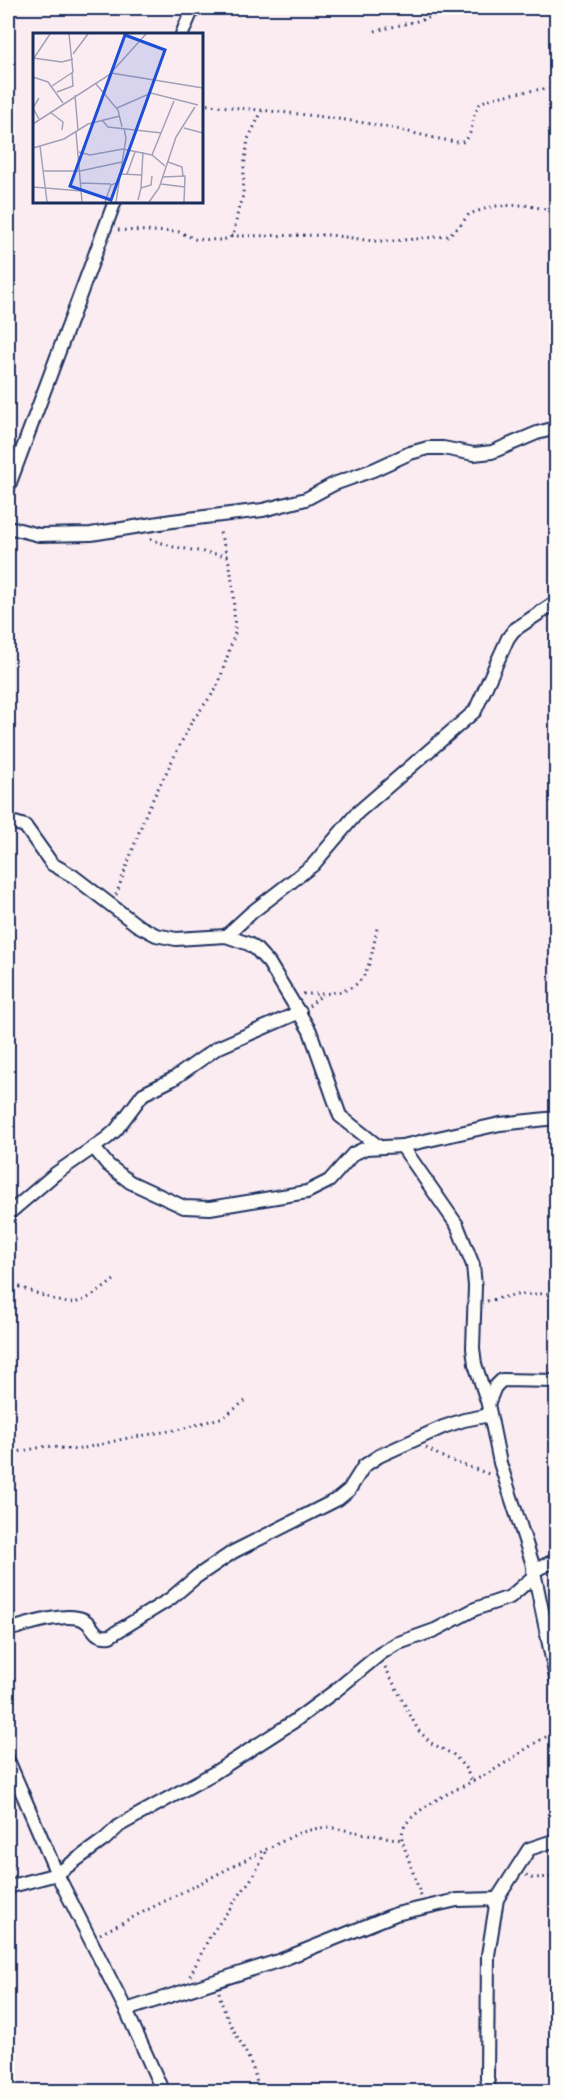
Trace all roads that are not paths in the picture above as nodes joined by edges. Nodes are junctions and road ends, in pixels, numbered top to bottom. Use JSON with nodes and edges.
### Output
{"nodes":[{"id":1,"x":193,"y":8,"type":"edge"},
{"id":2,"x":182,"y":33,"type":"edge"},
{"id":3,"x":115,"y":202,"type":"edge"},
{"id":4,"x":556,"y":429,"type":"edge"},
{"id":5,"x":8,"y":488,"type":"edge"},
{"id":6,"x":8,"y":527,"type":"edge"},
{"id":7,"x":556,"y":602,"type":"edge"},
{"id":8,"x":8,"y":821,"type":"edge"},
{"id":9,"x":226,"y":936,"type":"junction"},
{"id":10,"x":300,"y":1012,"type":"junction"},
{"id":11,"x":556,"y":1118,"type":"edge"},
{"id":12,"x":402,"y":1146,"type":"junction"},
{"id":13,"x":379,"y":1147,"type":"junction"},
{"id":14,"x":94,"y":1148,"type":"junction"},
{"id":15,"x":8,"y":1214,"type":"edge"},
{"id":16,"x":556,"y":1381,"type":"edge"},
{"id":17,"x":489,"y":1410,"type":"junction"},
{"id":18,"x":556,"y":1560,"type":"edge"},
{"id":19,"x":534,"y":1574,"type":"junction"},
{"id":20,"x":8,"y":1630,"type":"edge"},
{"id":21,"x":556,"y":1678,"type":"edge"},
{"id":22,"x":8,"y":1760,"type":"edge"},
{"id":23,"x":556,"y":1840,"type":"edge"},
{"id":24,"x":57,"y":1874,"type":"junction"},
{"id":25,"x":8,"y":1887,"type":"edge"},
{"id":26,"x":497,"y":1899,"type":"junction"},
{"id":27,"x":126,"y":2010,"type":"junction"},
{"id":28,"x":163,"y":2091,"type":"edge"},
{"id":29,"x":490,"y":2091,"type":"edge"}],
"edges":[{"from":1,"to":2,"type":"street"},
{"from":3,"to":5,"type":"street"},
{"from":4,"to":6,"type":"street"},
{"from":7,"to":9,"type":"street"},
{"from":8,"to":9,"type":"street"},
{"from":9,"to":10,"type":"street"},
{"from":10,"to":13,"type":"street"},
{"from":10,"to":14,"type":"street"},
{"from":11,"to":12,"type":"street"},
{"from":12,"to":13,"type":"street"},
{"from":12,"to":17,"type":"street"},
{"from":13,"to":14,"type":"street"},
{"from":14,"to":15,"type":"street"},
{"from":16,"to":17,"type":"street"},
{"from":17,"to":19,"type":"street"},
{"from":17,"to":20,"type":"street"},
{"from":18,"to":19,"type":"street"},
{"from":19,"to":21,"type":"street"},
{"from":19,"to":24,"type":"street"},
{"from":22,"to":24,"type":"street"},
{"from":23,"to":26,"type":"street"},
{"from":24,"to":25,"type":"street"},
{"from":24,"to":27,"type":"street"},
{"from":26,"to":27,"type":"street"},
{"from":26,"to":29,"type":"street"},
{"from":27,"to":28,"type":"street"}]}
